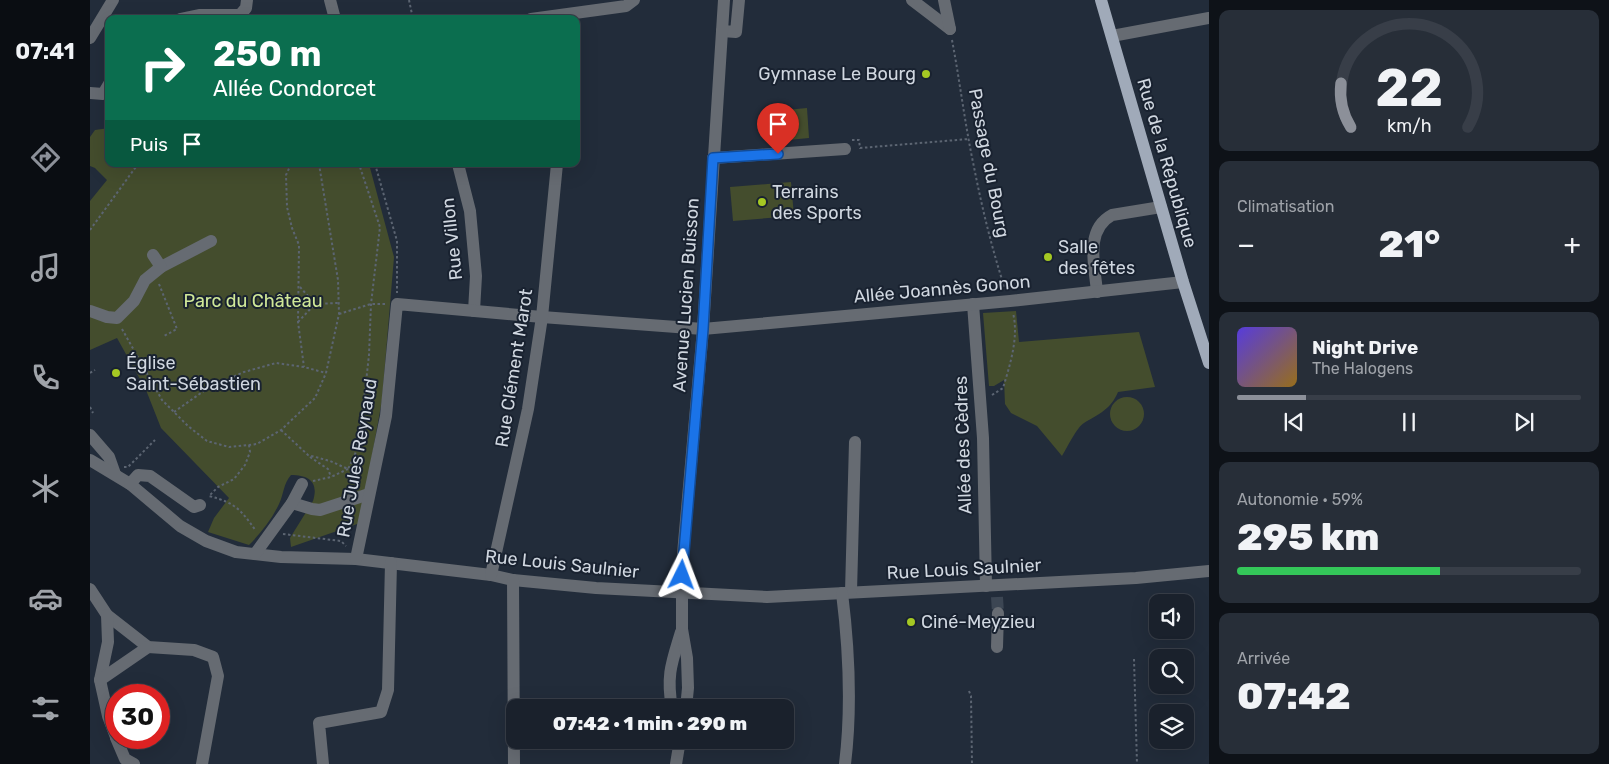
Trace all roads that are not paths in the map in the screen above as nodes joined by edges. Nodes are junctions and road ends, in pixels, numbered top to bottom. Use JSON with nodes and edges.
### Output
{"nodes":[{"id":1,"x":113,"y":0,"type":"edge"},
{"id":2,"x":247,"y":0,"type":"edge"},
{"id":3,"x":330,"y":0,"type":"edge"},
{"id":4,"x":634,"y":0,"type":"edge"},
{"id":5,"x":724,"y":0,"type":"edge"},
{"id":6,"x":739,"y":0,"type":"edge"},
{"id":7,"x":912,"y":0,"type":"edge"},
{"id":8,"x":944,"y":0,"type":"edge"},
{"id":9,"x":1101,"y":0,"type":"edge"},
{"id":10,"x":199,"y":15,"type":"edge"},
{"id":11,"x":240,"y":15,"type":"edge"},
{"id":12,"x":240,"y":15,"type":"edge"},
{"id":13,"x":334,"y":15,"type":"edge"},
{"id":14,"x":575,"y":15,"type":"edge"},
{"id":15,"x":1209,"y":18,"type":"edge"},
{"id":16,"x":722,"y":31,"type":"junction"},
{"id":17,"x":1112,"y":36,"type":"junction"},
{"id":18,"x":90,"y":38,"type":"edge"},
{"id":19,"x":105,"y":91,"type":"edge"},
{"id":20,"x":90,"y":93,"type":"edge"},
{"id":21,"x":845,"y":149,"type":"dead end"},
{"id":22,"x":713,"y":158,"type":"junction"},
{"id":23,"x":459,"y":167,"type":"edge"},
{"id":24,"x":557,"y":167,"type":"edge"},
{"id":25,"x":1161,"y":207,"type":"junction"},
{"id":26,"x":211,"y":241,"type":"dead end"},
{"id":27,"x":154,"y":255,"type":"dead end"},
{"id":28,"x":158,"y":270,"type":"junction"},
{"id":29,"x":1183,"y":282,"type":"junction"},
{"id":30,"x":1097,"y":292,"type":"junction"},
{"id":31,"x":397,"y":304,"type":"joint"},
{"id":32,"x":973,"y":304,"type":"junction"},
{"id":33,"x":90,"y":311,"type":"edge"},
{"id":34,"x":474,"y":311,"type":"junction"},
{"id":35,"x":542,"y":317,"type":"junction"},
{"id":36,"x":703,"y":329,"type":"junction"},
{"id":37,"x":1209,"y":364,"type":"edge"},
{"id":38,"x":90,"y":435,"type":"edge"},
{"id":39,"x":855,"y":442,"type":"dead end"},
{"id":40,"x":90,"y":460,"type":"edge"},
{"id":41,"x":115,"y":474,"type":"junction"},
{"id":42,"x":130,"y":484,"type":"junction"},
{"id":43,"x":302,"y":484,"type":"road end"},
{"id":44,"x":369,"y":494,"type":"junction"},
{"id":45,"x":292,"y":503,"type":"junction"},
{"id":46,"x":200,"y":506,"type":"dead end"},
{"id":47,"x":255,"y":554,"type":"junction"},
{"id":48,"x":353,"y":554,"type":"junction"},
{"id":49,"x":391,"y":563,"type":"junction"},
{"id":50,"x":1209,"y":571,"type":"edge"},
{"id":51,"x":491,"y":575,"type":"junction"},
{"id":52,"x":513,"y":580,"type":"junction"},
{"id":53,"x":90,"y":589,"type":"edge"},
{"id":54,"x":993,"y":589,"type":"junction"},
{"id":55,"x":682,"y":592,"type":"junction"},
{"id":56,"x":847,"y":592,"type":"junction"},
{"id":57,"x":998,"y":613,"type":"tunnel mouth"},
{"id":58,"x":107,"y":615,"type":"junction"},
{"id":59,"x":682,"y":629,"type":"junction"},
{"id":60,"x":148,"y":647,"type":"junction"},
{"id":61,"x":997,"y":647,"type":"dead end"},
{"id":62,"x":100,"y":680,"type":"junction"},
{"id":63,"x":670,"y":699,"type":"edge"},
{"id":64,"x":687,"y":699,"type":"edge"},
{"id":65,"x":105,"y":702,"type":"edge"},
{"id":66,"x":121,"y":749,"type":"edge"},
{"id":67,"x":677,"y":749,"type":"edge"},
{"id":68,"x":134,"y":764,"type":"edge"},
{"id":69,"x":202,"y":764,"type":"edge"},
{"id":70,"x":323,"y":764,"type":"edge"},
{"id":71,"x":514,"y":764,"type":"edge"},
{"id":72,"x":676,"y":764,"type":"edge"},
{"id":73,"x":845,"y":764,"type":"edge"}],
"edges":[{"from":1,"to":18,"type":"street"},
{"from":2,"to":11,"type":"street"},
{"from":3,"to":13,"type":"street"},
{"from":4,"to":14,"type":"street"},
{"from":5,"to":16,"type":"street","name":"Avenue Lucien Buisson"},
{"from":6,"to":16,"type":"street"},
{"from":7,"to":8,"type":"street"},
{"from":9,"to":17,"type":"main road","name":"Rue de la République"},
{"from":10,"to":12,"type":"street"},
{"from":15,"to":17,"type":"street"},
{"from":16,"to":22,"type":"street","name":"Avenue Lucien Buisson"},
{"from":17,"to":25,"type":"main road","name":"Rue de la République"},
{"from":19,"to":20,"type":"street"},
{"from":21,"to":22,"type":"street"},
{"from":22,"to":36,"type":"street","name":"Avenue Lucien Buisson"},
{"from":23,"to":34,"type":"street","name":"Rue Villon"},
{"from":24,"to":35,"type":"street","name":"Rue Clément Marot"},
{"from":25,"to":29,"type":"main road","name":"Rue de la République"},
{"from":25,"to":30,"type":"street"},
{"from":26,"to":28,"type":"street"},
{"from":27,"to":28,"type":"street"},
{"from":28,"to":33,"type":"street"},
{"from":29,"to":30,"type":"street","name":"Allée Joannès Gonon"},
{"from":29,"to":37,"type":"main road","name":"Rue de la République"},
{"from":30,"to":32,"type":"street","name":"Allée Joannès Gonon"},
{"from":31,"to":34,"type":"street","name":"Allée Joannès Gonon"},
{"from":31,"to":44,"type":"street","name":"Rue Jules Reynaud"},
{"from":32,"to":36,"type":"street","name":"Allée Joannès Gonon"},
{"from":32,"to":54,"type":"street","name":"Allée des Cèdres"},
{"from":34,"to":35,"type":"street","name":"Allée Joannès Gonon"},
{"from":35,"to":36,"type":"street","name":"Allée Joannès Gonon"},
{"from":35,"to":51,"type":"street","name":"Rue Clément Marot"},
{"from":36,"to":55,"type":"street","name":"Avenue Lucien Buisson"},
{"from":38,"to":41,"type":"street"},
{"from":39,"to":56,"type":"street"},
{"from":40,"to":41,"type":"street","name":"Rue Louis Saulnier"},
{"from":41,"to":42,"type":"street","name":"Rue Louis Saulnier"},
{"from":42,"to":46,"type":"street"},
{"from":42,"to":47,"type":"street","name":"Rue Louis Saulnier"},
{"from":43,"to":45,"type":"street"},
{"from":44,"to":45,"type":"street"},
{"from":44,"to":48,"type":"street","name":"Rue Jules Reynaud"},
{"from":45,"to":47,"type":"street"},
{"from":47,"to":48,"type":"street","name":"Rue Louis Saulnier"},
{"from":48,"to":49,"type":"street","name":"Rue Louis Saulnier"},
{"from":49,"to":51,"type":"street","name":"Rue Louis Saulnier"},
{"from":49,"to":70,"type":"street"},
{"from":50,"to":54,"type":"street","name":"Rue Louis Saulnier"},
{"from":51,"to":52,"type":"street","name":"Rue Louis Saulnier"},
{"from":52,"to":55,"type":"street","name":"Rue Louis Saulnier"},
{"from":52,"to":71,"type":"street"},
{"from":53,"to":58,"type":"street"},
{"from":54,"to":56,"type":"street","name":"Rue Louis Saulnier"},
{"from":55,"to":56,"type":"street","name":"Rue Louis Saulnier"},
{"from":55,"to":59,"type":"street","name":"Avenue Lucien Buisson"},
{"from":56,"to":73,"type":"street"},
{"from":57,"to":61,"type":"street"},
{"from":58,"to":60,"type":"street"},
{"from":58,"to":62,"type":"street"},
{"from":59,"to":63,"type":"street"},
{"from":59,"to":64,"type":"street"},
{"from":60,"to":62,"type":"street"},
{"from":60,"to":69,"type":"street"},
{"from":62,"to":65,"type":"street"},
{"from":66,"to":68,"type":"street"},
{"from":67,"to":72,"type":"street"}]}
